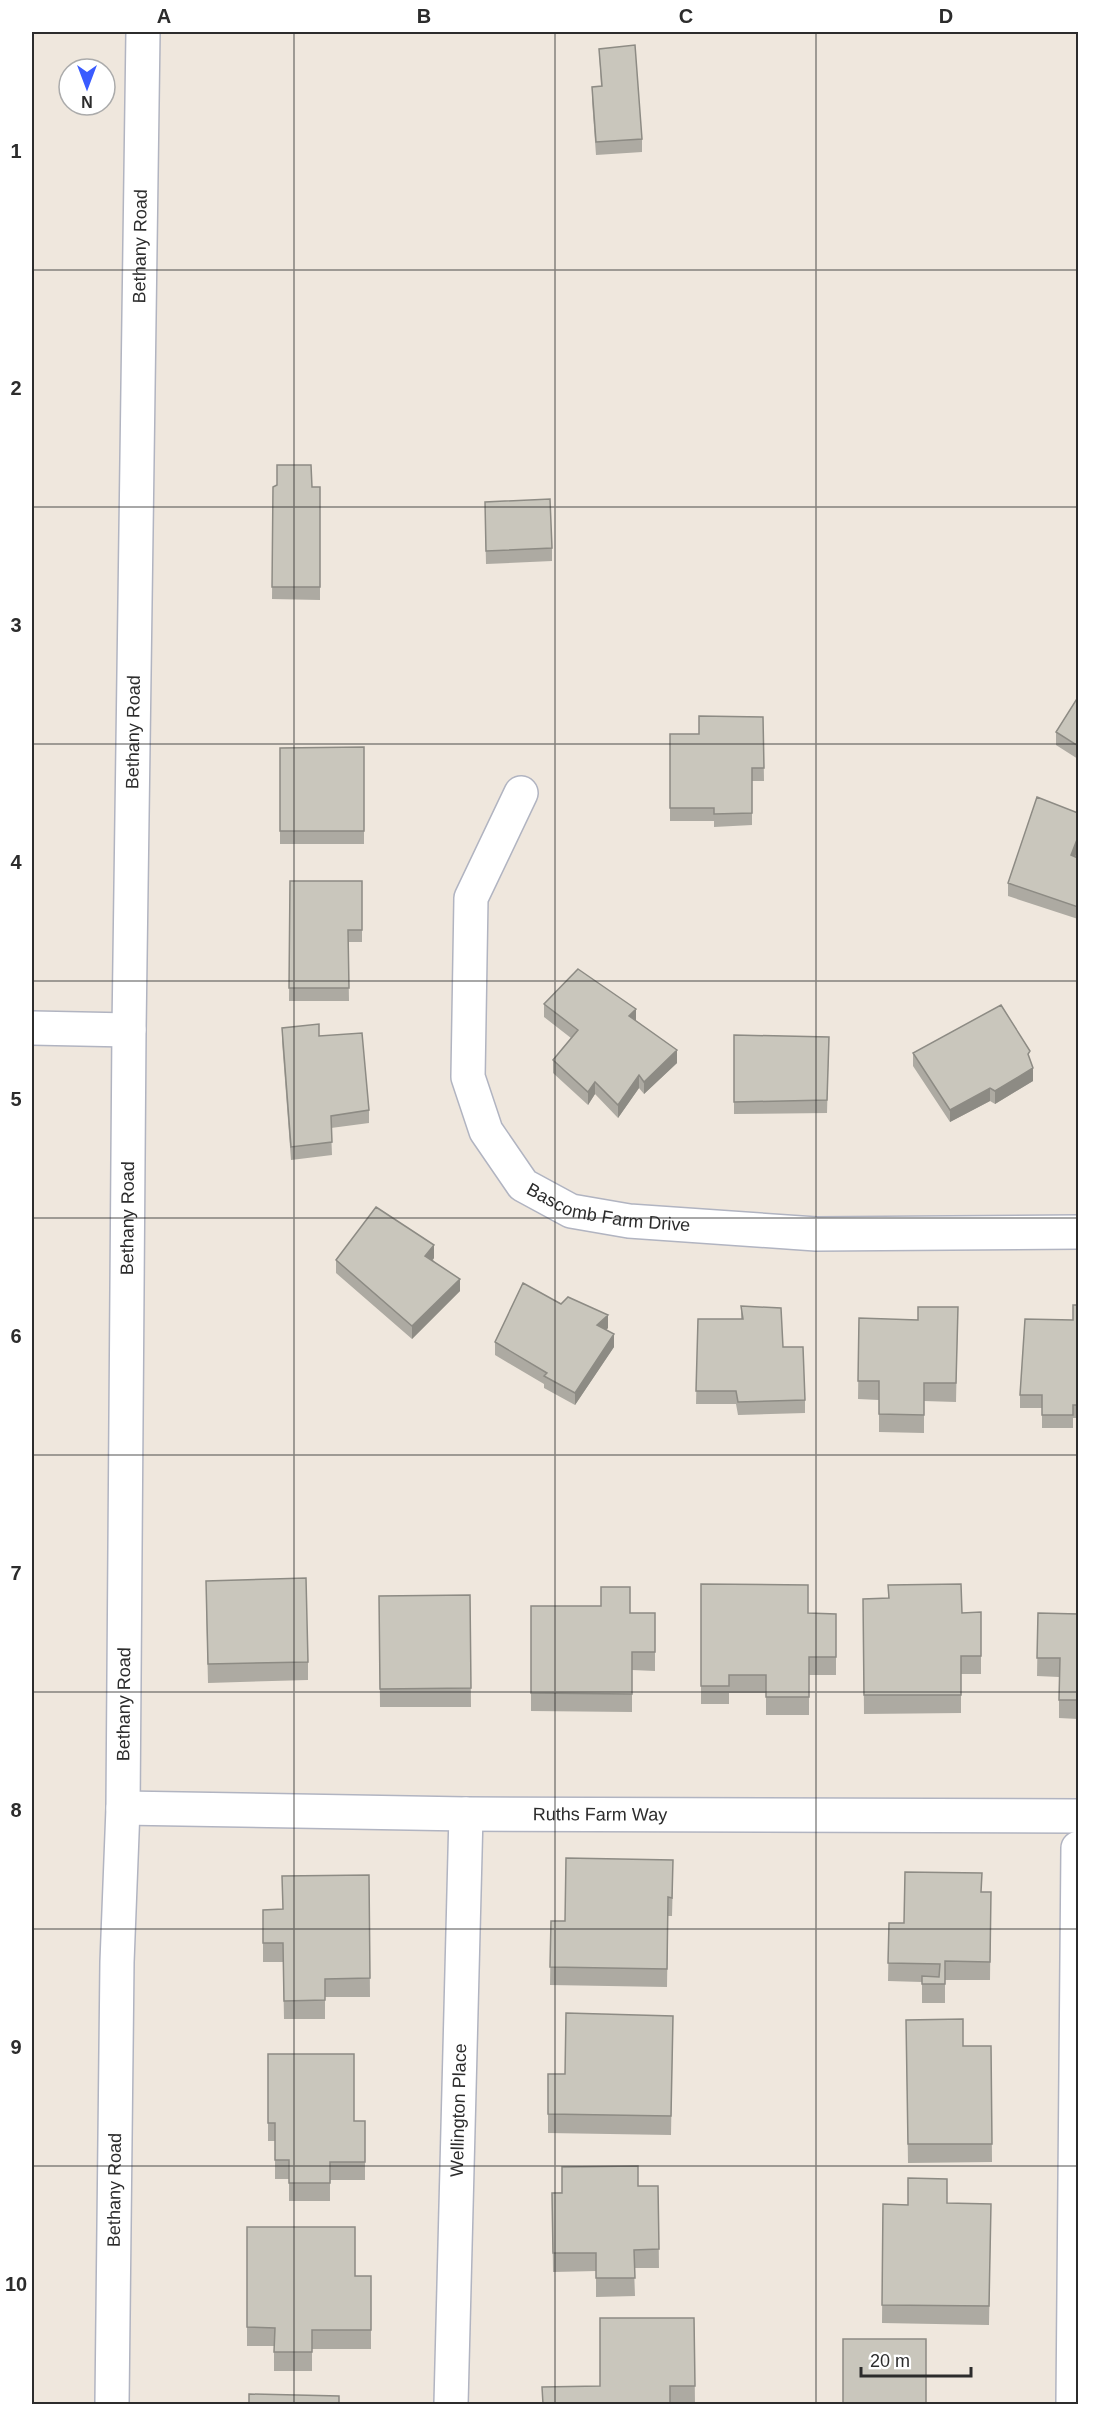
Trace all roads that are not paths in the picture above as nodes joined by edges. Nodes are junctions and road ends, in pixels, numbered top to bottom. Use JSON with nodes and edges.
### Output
{"nodes":[{"id":1,"x":143,"y":32,"type":"edge"},
{"id":2,"x":521,"y":793,"type":"dead end"},
{"id":3,"x":32,"y":1028,"type":"edge"},
{"id":4,"x":129,"y":1030,"type":"junction"},
{"id":5,"x":1078,"y":1232,"type":"edge"},
{"id":6,"x":123,"y":1808,"type":"junction"},
{"id":7,"x":466,"y":1814,"type":"junction"},
{"id":8,"x":1078,"y":1816,"type":"edge"},
{"id":9,"x":1078,"y":1848,"type":"edge"},
{"id":10,"x":112,"y":2404,"type":"edge"},
{"id":11,"x":451,"y":2404,"type":"edge"},
{"id":12,"x":1073,"y":2404,"type":"edge"}],
"edges":[{"from":1,"to":4,"type":"street","name":"Bethany Road"},
{"from":2,"to":5,"type":"street","name":"Bascomb Farm Drive"},
{"from":3,"to":4,"type":"street"},
{"from":4,"to":6,"type":"street","name":"Bethany Road"},
{"from":6,"to":7,"type":"street","name":"Ruths Farm Way"},
{"from":6,"to":10,"type":"street","name":"Bethany Road"},
{"from":7,"to":8,"type":"street","name":"Ruths Farm Way"},
{"from":7,"to":11,"type":"street","name":"Wellington Place"},
{"from":9,"to":12,"type":"street"}]}
